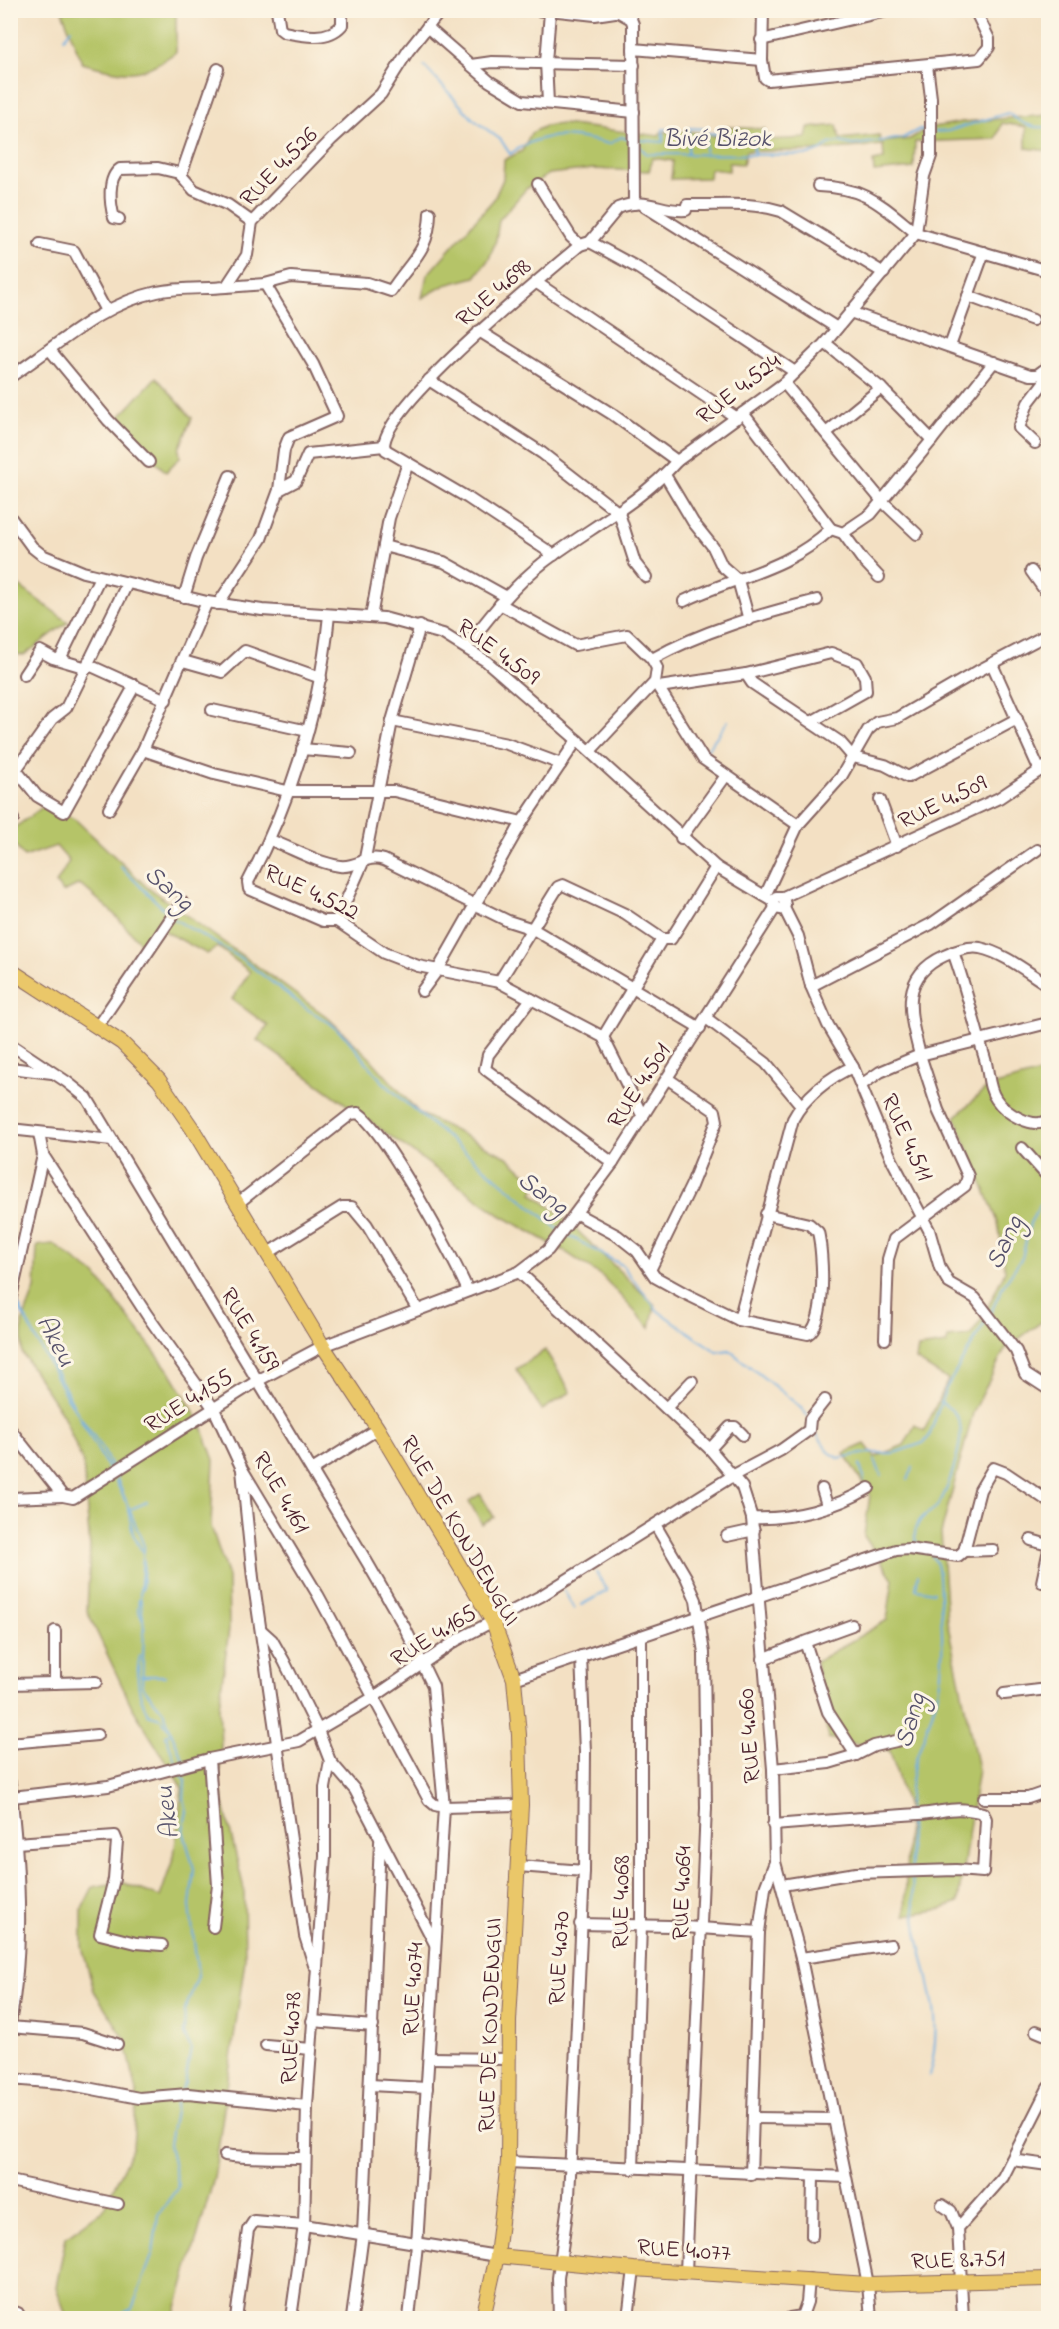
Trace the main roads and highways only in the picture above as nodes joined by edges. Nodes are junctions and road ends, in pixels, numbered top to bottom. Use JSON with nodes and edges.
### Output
{"nodes":[{"id":1,"x":10,"y":970,"type":"edge"},
{"id":2,"x":497,"y":2256,"type":"junction"},
{"id":3,"x":1048,"y":2279,"type":"edge"},
{"id":4,"x":868,"y":2284,"type":"joint"},
{"id":5,"x":483,"y":2319,"type":"edge"}],
"edges":[{"from":1,"to":2,"type":"main road","name":"RUE DE KONDENGUI"},
{"from":2,"to":4,"type":"main road","name":"RUE 4.077"},
{"from":2,"to":5,"type":"main road","name":"RUE DE KONDENGUI"},
{"from":3,"to":4,"type":"main road","name":"RUE 8.751"}]}
